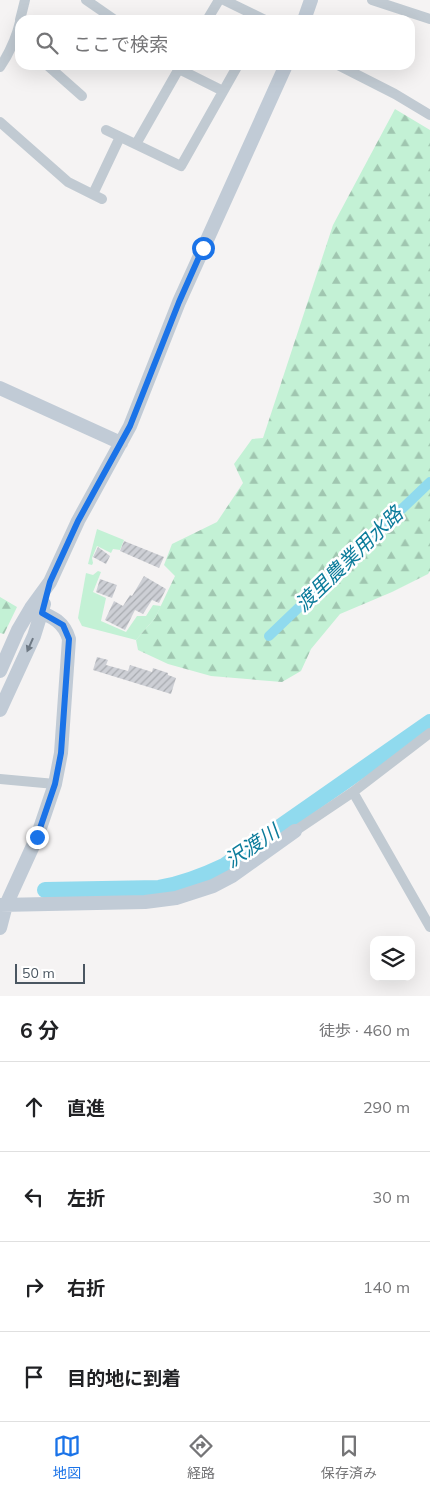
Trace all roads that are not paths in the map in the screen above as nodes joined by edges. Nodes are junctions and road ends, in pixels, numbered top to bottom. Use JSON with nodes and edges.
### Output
{"nodes":[{"id":1,"x":25,"y":0,"type":"edge"},
{"id":2,"x":86,"y":0,"type":"edge"},
{"id":3,"x":219,"y":0,"type":"edge"},
{"id":4,"x":224,"y":0,"type":"edge"},
{"id":5,"x":311,"y":0,"type":"edge"},
{"id":6,"x":372,"y":0,"type":"edge"},
{"id":7,"x":238,"y":3,"type":"edge"},
{"id":8,"x":21,"y":15,"type":"edge"},
{"id":9,"x":108,"y":15,"type":"edge"},
{"id":10,"x":210,"y":15,"type":"edge"},
{"id":11,"x":256,"y":15,"type":"edge"},
{"id":12,"x":306,"y":15,"type":"edge"},
{"id":13,"x":430,"y":19,"type":"edge"},
{"id":14,"x":15,"y":44,"type":"edge"},
{"id":15,"x":0,"y":67,"type":"edge"},
{"id":16,"x":53,"y":70,"type":"edge"},
{"id":17,"x":178,"y":70,"type":"edge"},
{"id":18,"x":185,"y":70,"type":"edge"},
{"id":19,"x":235,"y":70,"type":"edge"},
{"id":20,"x":284,"y":70,"type":"edge"},
{"id":21,"x":348,"y":70,"type":"edge"},
{"id":22,"x":223,"y":91,"type":"junction"},
{"id":23,"x":82,"y":96,"type":"dead end"},
{"id":24,"x":430,"y":115,"type":"edge"},
{"id":25,"x":0,"y":122,"type":"edge"},
{"id":26,"x":106,"y":130,"type":"dead end"},
{"id":27,"x":120,"y":137,"type":"junction"},
{"id":28,"x":136,"y":144,"type":"junction"},
{"id":29,"x":0,"y":388,"type":"edge"},
{"id":30,"x":122,"y":443,"type":"junction"},
{"id":31,"x":36,"y":611,"type":"junction"},
{"id":32,"x":0,"y":671,"type":"edge"},
{"id":33,"x":0,"y":710,"type":"edge"},
{"id":34,"x":430,"y":733,"type":"edge"},
{"id":35,"x":0,"y":779,"type":"edge"},
{"id":36,"x":55,"y":784,"type":"junction"},
{"id":37,"x":353,"y":792,"type":"junction"},
{"id":38,"x":295,"y":831,"type":"joint"},
{"id":39,"x":3,"y":905,"type":"edge"},
{"id":40,"x":430,"y":926,"type":"edge"},
{"id":41,"x":0,"y":928,"type":"edge"}],
"edges":[{"from":1,"to":8,"type":"street"},
{"from":2,"to":9,"type":"street"},
{"from":3,"to":10,"type":"street"},
{"from":4,"to":7,"type":"street"},
{"from":5,"to":12,"type":"street"},
{"from":6,"to":13,"type":"street"},
{"from":7,"to":11,"type":"street"},
{"from":14,"to":15,"type":"street"},
{"from":16,"to":23,"type":"street"},
{"from":17,"to":28,"type":"street"},
{"from":18,"to":22,"type":"street"},
{"from":19,"to":22,"type":"street"},
{"from":20,"to":30,"type":"street"},
{"from":21,"to":24,"type":"street"},
{"from":22,"to":28,"type":"street"},
{"from":25,"to":27,"type":"street"},
{"from":26,"to":27,"type":"street"},
{"from":27,"to":28,"type":"street"},
{"from":29,"to":30,"type":"street"},
{"from":30,"to":31,"type":"street"},
{"from":31,"to":32,"type":"street"},
{"from":31,"to":33,"type":"street","one_way":true},
{"from":31,"to":36,"type":"street"},
{"from":34,"to":37,"type":"street"},
{"from":35,"to":36,"type":"street"},
{"from":36,"to":39,"type":"street"},
{"from":37,"to":38,"type":"street"},
{"from":37,"to":40,"type":"street"},
{"from":38,"to":39,"type":"street"},
{"from":39,"to":41,"type":"street"}]}
